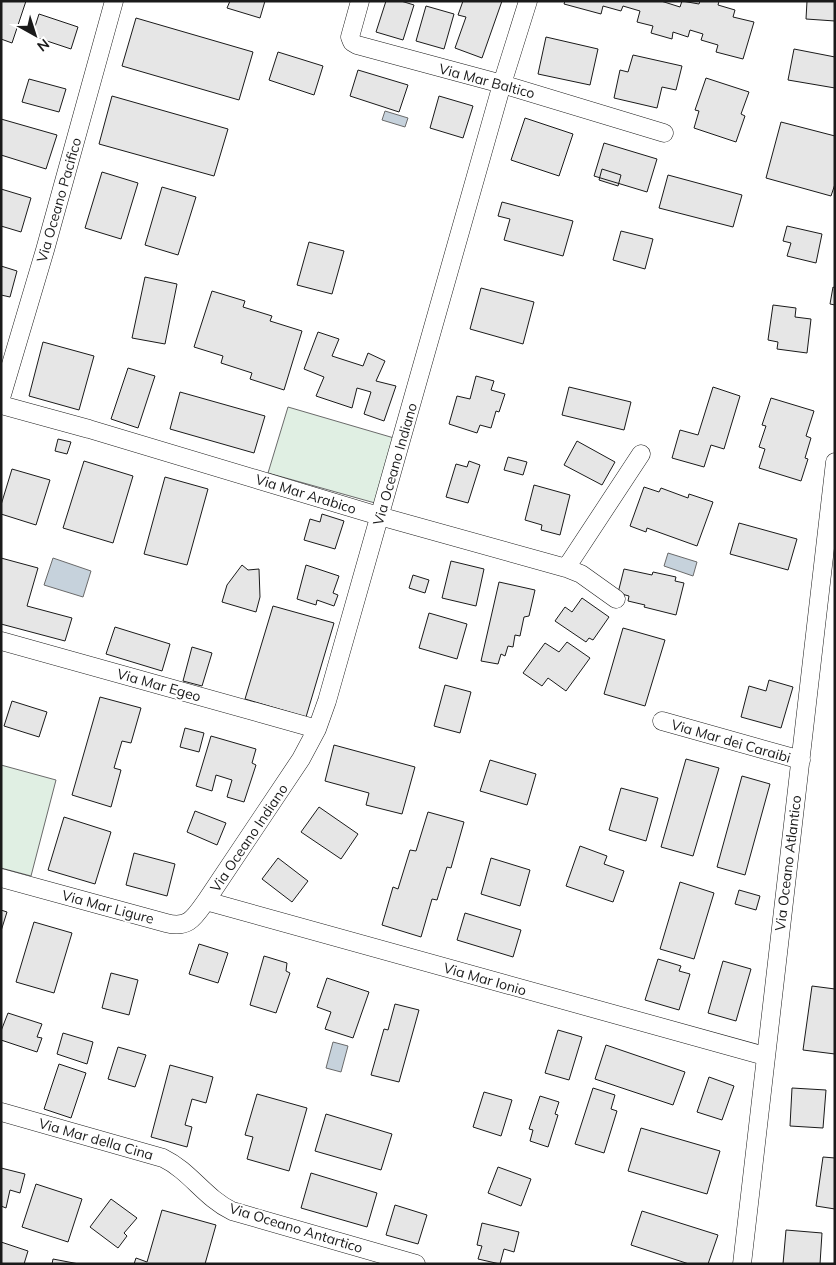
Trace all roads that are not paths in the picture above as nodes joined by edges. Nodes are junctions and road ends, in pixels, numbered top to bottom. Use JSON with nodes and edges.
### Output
{"nodes":[{"id":1,"x":114,"y":1,"type":"edge"},
{"id":2,"x":360,"y":1,"type":"edge"},
{"id":3,"x":528,"y":1,"type":"edge"},
{"id":4,"x":502,"y":84,"type":"junction"},
{"id":5,"x":664,"y":133,"type":"dead end"},
{"id":6,"x":1,"y":398,"type":"edge"},
{"id":7,"x":1,"y":405,"type":"edge"},
{"id":8,"x":641,"y":454,"type":"dead end"},
{"id":9,"x":835,"y":462,"type":"edge"},
{"id":10,"x":379,"y":516,"type":"junction"},
{"id":11,"x":566,"y":568,"type":"junction"},
{"id":12,"x":616,"y":599,"type":"dead end"},
{"id":13,"x":1,"y":641,"type":"edge"},
{"id":14,"x":662,"y":721,"type":"dead end"},
{"id":15,"x":317,"y":729,"type":"junction"},
{"id":16,"x":801,"y":760,"type":"junction"},
{"id":17,"x":1,"y":878,"type":"edge"},
{"id":18,"x":206,"y":901,"type":"junction"},
{"id":19,"x":765,"y":1056,"type":"junction"},
{"id":20,"x":1,"y":1112,"type":"edge"},
{"id":21,"x":187,"y":1174,"type":"joint"},
{"id":22,"x":416,"y":1264,"type":"edge"},
{"id":23,"x":742,"y":1264,"type":"edge"}],
"edges":[{"from":1,"to":6,"type":"street","name":"Via Oceano Pacifico"},
{"from":2,"to":4,"type":"street","name":"Via Mar Baltico"},
{"from":3,"to":4,"type":"street","name":"Via Oceano Indiano"},
{"from":4,"to":5,"type":"street","name":"Via Mar Baltico"},
{"from":4,"to":10,"type":"street","name":"Via Oceano Indiano"},
{"from":7,"to":10,"type":"street","name":"Via Mar Arabico"},
{"from":8,"to":11,"type":"street"},
{"from":9,"to":16,"type":"street","name":"Via Oceano Atlantico"},
{"from":10,"to":11,"type":"street","name":"Via Mar Arabico"},
{"from":10,"to":15,"type":"street","name":"Via Oceano Indiano"},
{"from":11,"to":12,"type":"street","name":"Via Mar Arabico"},
{"from":13,"to":15,"type":"street","name":"Via Mar Egeo"},
{"from":14,"to":16,"type":"street","name":"Via Mar dei Caraibi"},
{"from":15,"to":18,"type":"street","name":"Via Oceano Indiano"},
{"from":16,"to":19,"type":"street","name":"Via Oceano Atlantico"},
{"from":17,"to":18,"type":"street","name":"Via Mar Ligure"},
{"from":18,"to":19,"type":"street","name":"Via Mar Ionio"},
{"from":19,"to":23,"type":"street","name":"Via Oceano Atlantico"},
{"from":20,"to":21,"type":"street","name":"Via Mar della Cina"},
{"from":21,"to":22,"type":"street","name":"Via Oceano Antartico"}]}
